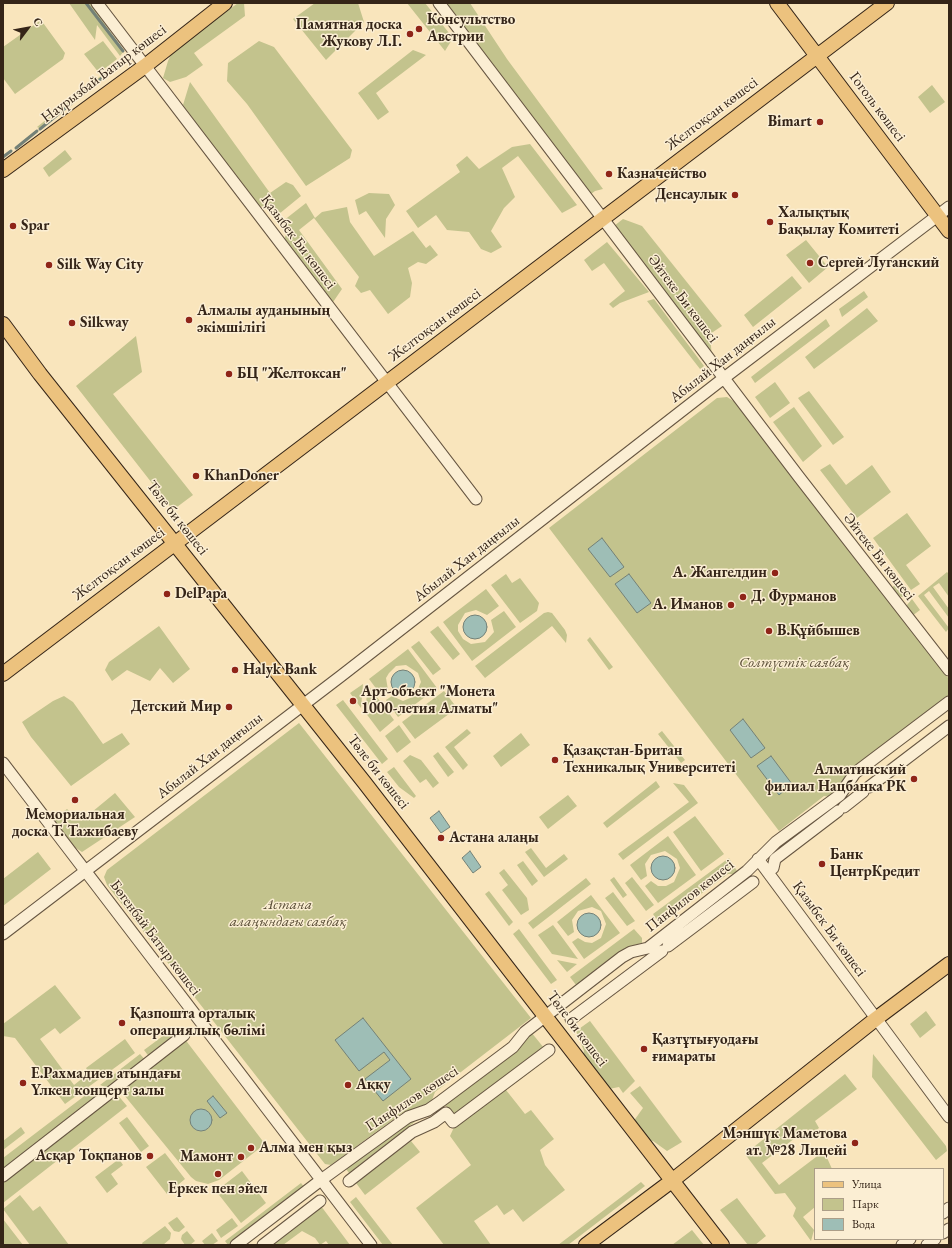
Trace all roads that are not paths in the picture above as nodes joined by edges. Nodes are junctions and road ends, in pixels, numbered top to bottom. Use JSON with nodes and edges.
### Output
{"nodes":[{"id":1,"x":97,"y":3,"type":"edge"},
{"id":2,"x":224,"y":3,"type":"edge"},
{"id":3,"x":439,"y":3,"type":"edge"},
{"id":4,"x":777,"y":3,"type":"edge"},
{"id":5,"x":887,"y":3,"type":"edge"},
{"id":6,"x":817,"y":56,"type":"junction"},
{"id":7,"x":145,"y":66,"type":"junction"},
{"id":8,"x":3,"y":170,"type":"edge"},
{"id":9,"x":949,"y":207,"type":"edge"},
{"id":10,"x":937,"y":216,"type":"junction"},
{"id":11,"x":603,"y":218,"type":"junction"},
{"id":12,"x":949,"y":231,"type":"edge"},
{"id":13,"x":3,"y":324,"type":"edge"},
{"id":14,"x":724,"y":378,"type":"junction"},
{"id":15,"x":387,"y":382,"type":"junction"},
{"id":16,"x":476,"y":499,"type":"dead end"},
{"id":17,"x":176,"y":543,"type":"junction"},
{"id":18,"x":949,"y":670,"type":"edge"},
{"id":19,"x":3,"y":674,"type":"edge"},
{"id":20,"x":949,"y":702,"type":"edge"},
{"id":21,"x":302,"y":704,"type":"junction"},
{"id":22,"x":949,"y":726,"type":"edge"},
{"id":23,"x":3,"y":763,"type":"edge"},
{"id":24,"x":758,"y":859,"type":"junction"},
{"id":25,"x":773,"y":868,"type":"dead end"},
{"id":26,"x":86,"y":871,"type":"junction"},
{"id":27,"x":753,"y":882,"type":"dead end"},
{"id":28,"x":3,"y":934,"type":"edge"},
{"id":29,"x":949,"y":964,"type":"edge"},
{"id":30,"x":546,"y":1017,"type":"junction"},
{"id":31,"x":877,"y":1018,"type":"junction"},
{"id":32,"x":571,"y":1019,"type":"dead end"},
{"id":33,"x":184,"y":1035,"type":"dead end"},
{"id":34,"x":549,"y":1050,"type":"dead end"},
{"id":35,"x":949,"y":1117,"type":"edge"},
{"id":36,"x":3,"y":1176,"type":"edge"},
{"id":37,"x":321,"y":1180,"type":"junction"},
{"id":38,"x":673,"y":1180,"type":"junction"},
{"id":39,"x":348,"y":1181,"type":"dead end"},
{"id":40,"x":320,"y":1201,"type":"dead end"},
{"id":41,"x":236,"y":1245,"type":"edge"},
{"id":42,"x":263,"y":1245,"type":"edge"},
{"id":43,"x":371,"y":1245,"type":"edge"},
{"id":44,"x":586,"y":1245,"type":"edge"},
{"id":45,"x":722,"y":1245,"type":"edge"}],
"edges":[{"from":1,"to":7,"type":"street","name":"Қазыбек Би көшесі"},
{"from":2,"to":7,"type":"main road","name":"Наурызбай Батыр көшесі"},
{"from":3,"to":11,"type":"street","name":"Әйтеке Би көшесі"},
{"from":4,"to":6,"type":"main road","name":"Гоголь көшесі"},
{"from":5,"to":6,"type":"main road","name":"Желтоқсан көшесі"},
{"from":6,"to":10,"type":"main road","name":"Гоголь көшесі"},
{"from":6,"to":11,"type":"main road","name":"Желтоқсан көшесі"},
{"from":7,"to":8,"type":"main road","name":"Наурызбай Батыр көшесі"},
{"from":7,"to":15,"type":"street","name":"Қазыбек Би көшесі"},
{"from":9,"to":10,"type":"street","name":"Абылай Хан даңғылы"},
{"from":10,"to":12,"type":"main road","name":"Гоголь көшесі"},
{"from":10,"to":14,"type":"street","name":"Абылай Хан даңғылы"},
{"from":11,"to":14,"type":"street","name":"Әйтеке Би көшесі"},
{"from":11,"to":15,"type":"main road","name":"Желтоқсан көшесі"},
{"from":13,"to":17,"type":"main road","name":"Төле би көшесі"},
{"from":14,"to":18,"type":"street","name":"Әйтеке Би көшесі"},
{"from":14,"to":21,"type":"street","name":"Абылай Хан даңғылы"},
{"from":15,"to":16,"type":"street","name":"Қазыбек Би көшесі"},
{"from":15,"to":17,"type":"main road","name":"Желтоқсан көшесі"},
{"from":17,"to":19,"type":"main road","name":"Желтоқсан көшесі"},
{"from":17,"to":21,"type":"main road","name":"Төле би көшесі"},
{"from":20,"to":24,"type":"street","name":"Панфилов көшесі"},
{"from":21,"to":26,"type":"street","name":"Абылай Хан даңғылы"},
{"from":21,"to":30,"type":"main road","name":"Төле би көшесі"},
{"from":22,"to":25,"type":"street"},
{"from":23,"to":26,"type":"street","name":"Бөгенбай Батыр көшесі"},
{"from":24,"to":30,"type":"street","name":"Панфилов көшесі"},
{"from":24,"to":31,"type":"street","name":"Қазыбек Би көшесі"},
{"from":26,"to":28,"type":"street","name":"Абылай Хан даңғылы"},
{"from":26,"to":37,"type":"street","name":"Бөгенбай Батыр көшесі"},
{"from":27,"to":32,"type":"street","name":"Панфилов көшесі"},
{"from":29,"to":31,"type":"main road"},
{"from":30,"to":37,"type":"street","name":"Панфилов көшесі"},
{"from":30,"to":38,"type":"main road","name":"Төле би көшесі"},
{"from":31,"to":35,"type":"street"},
{"from":31,"to":38,"type":"main road"},
{"from":33,"to":36,"type":"street"},
{"from":34,"to":39,"type":"street","name":"Панфилов көшесі"},
{"from":37,"to":41,"type":"street","name":"Панфилов көшесі"},
{"from":37,"to":43,"type":"street","name":"Бөгенбай Батыр көшесі"},
{"from":38,"to":44,"type":"main road"},
{"from":38,"to":45,"type":"main road","name":"Төле би көшесі"},
{"from":40,"to":42,"type":"street"}]}
